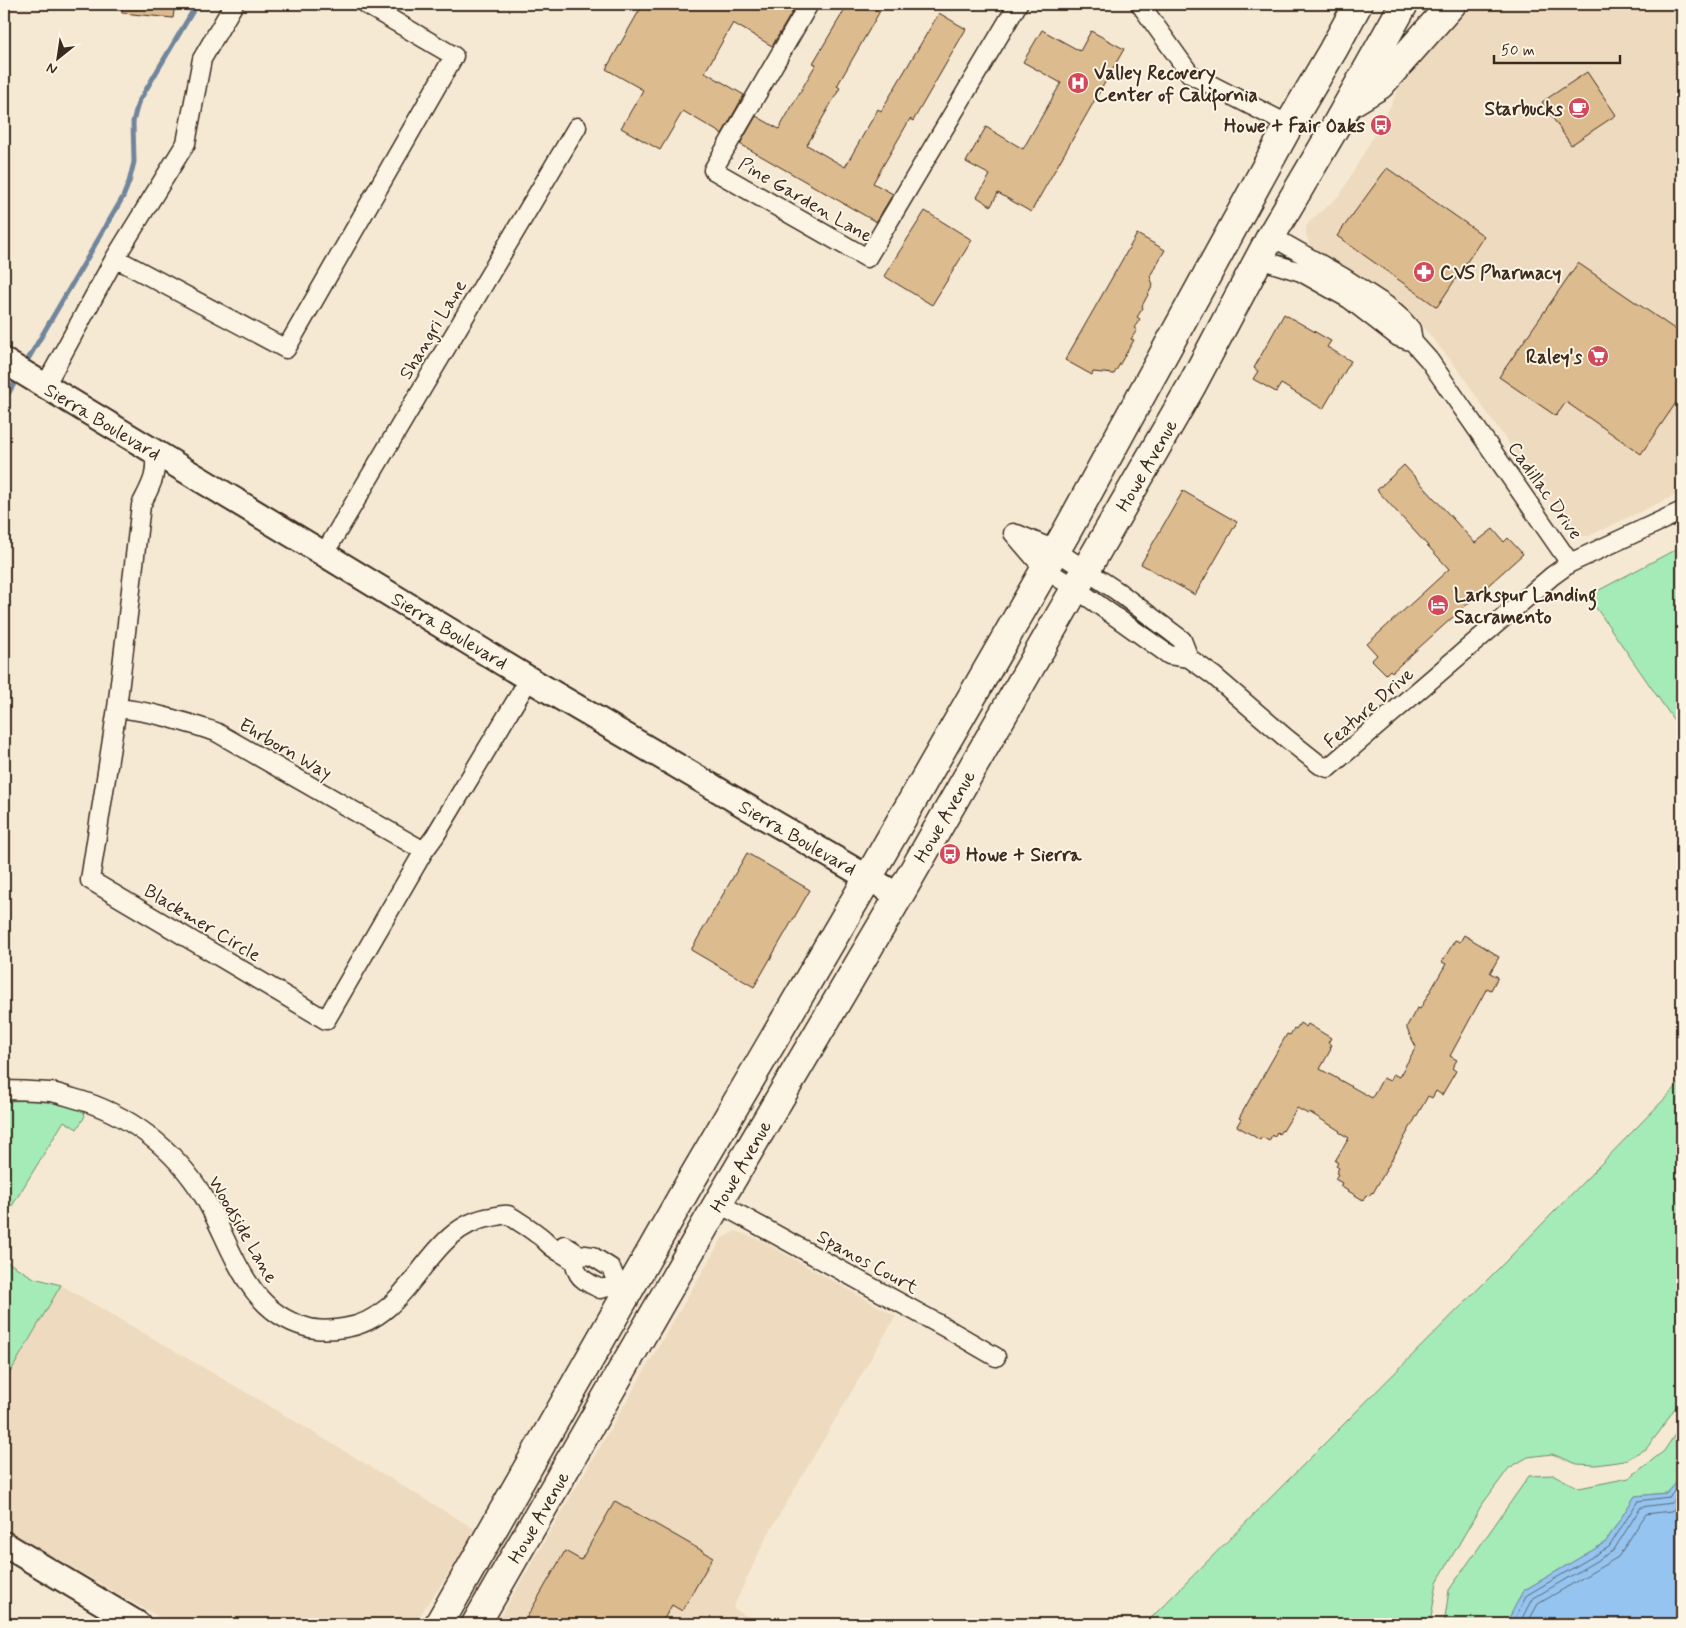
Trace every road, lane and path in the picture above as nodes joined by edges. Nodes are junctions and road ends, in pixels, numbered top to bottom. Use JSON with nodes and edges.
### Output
{"nodes":[{"id":1,"x":234,"y":4,"type":"edge"},
{"id":2,"x":365,"y":4,"type":"edge"},
{"id":3,"x":809,"y":4,"type":"edge"},
{"id":4,"x":1018,"y":4,"type":"edge"},
{"id":5,"x":1140,"y":4,"type":"edge"},
{"id":6,"x":1404,"y":4,"type":"edge"},
{"id":7,"x":1452,"y":4,"type":"edge"},
{"id":8,"x":1355,"y":6,"type":"edge"},
{"id":9,"x":1349,"y":104,"type":"junction"},
{"id":10,"x":1289,"y":125,"type":"junction"},
{"id":11,"x":577,"y":127,"type":"dead end"},
{"id":12,"x":1265,"y":248,"type":"junction"},
{"id":13,"x":115,"y":258,"type":"junction"},
{"id":14,"x":1414,"y":342,"type":"junction"},
{"id":15,"x":23,"y":373,"type":"edge"},
{"id":16,"x":154,"y":452,"type":"junction"},
{"id":17,"x":1682,"y":511,"type":"edge"},
{"id":18,"x":324,"y":554,"type":"junction"},
{"id":19,"x":1050,"y":559,"type":"junction"},
{"id":20,"x":1570,"y":564,"type":"junction"},
{"id":21,"x":1080,"y":579,"type":"junction"},
{"id":22,"x":529,"y":678,"type":"junction"},
{"id":23,"x":117,"y":708,"type":"junction"},
{"id":24,"x":424,"y":851,"type":"junction"},
{"id":25,"x":868,"y":878,"type":"junction"},
{"id":26,"x":898,"y":896,"type":"junction"},
{"id":27,"x":772,"y":1042,"type":"junction"},
{"id":28,"x":4,"y":1090,"type":"edge"},
{"id":29,"x":718,"y":1203,"type":"junction"},
{"id":30,"x":576,"y":1258,"type":"junction"},
{"id":31,"x":623,"y":1288,"type":"junction"},
{"id":32,"x":996,"y":1358,"type":"dead end"},
{"id":33,"x":594,"y":1420,"type":"junction"},
{"id":34,"x":4,"y":1544,"type":"edge"},
{"id":35,"x":138,"y":1624,"type":"edge"},
{"id":36,"x":439,"y":1624,"type":"edge"},
{"id":37,"x":476,"y":1624,"type":"edge"}],
"edges":[{"from":1,"to":13,"type":"street"},
{"from":2,"to":13,"type":"street"},
{"from":3,"to":4,"type":"street","name":"Pine Garden Lane"},
{"from":5,"to":10,"type":"street"},
{"from":6,"to":9,"type":"main road","name":"Howe Avenue"},
{"from":7,"to":9,"type":"main road"},
{"from":8,"to":10,"type":"main road","name":"Howe Avenue"},
{"from":9,"to":12,"type":"main road","name":"Howe Avenue"},
{"from":10,"to":19,"type":"main road","name":"Howe Avenue"},
{"from":11,"to":18,"type":"street","name":"Shangri Lane"},
{"from":12,"to":14,"type":"street","name":"Cadillac Drive"},
{"from":12,"to":14,"type":"street","name":"Cadillac Drive"},
{"from":12,"to":21,"type":"main road","name":"Howe Avenue"},
{"from":13,"to":15,"type":"street"},
{"from":14,"to":20,"type":"street","name":"Cadillac Drive"},
{"from":15,"to":16,"type":"street","name":"Sierra Boulevard"},
{"from":16,"to":18,"type":"street","name":"Sierra Boulevard"},
{"from":16,"to":23,"type":"street","name":"Blackmer Circle"},
{"from":17,"to":20,"type":"street","name":"Cadillac Drive"},
{"from":18,"to":22,"type":"street","name":"Sierra Boulevard"},
{"from":19,"to":21,"type":"street","name":"Feature Drive"},
{"from":19,"to":25,"type":"main road","name":"Howe Avenue"},
{"from":20,"to":21,"type":"street","name":"Feature Drive"},
{"from":21,"to":26,"type":"main road","name":"Howe Avenue"},
{"from":22,"to":24,"type":"street","name":"Blackmer Circle"},
{"from":22,"to":25,"type":"street","name":"Sierra Boulevard"},
{"from":23,"to":24,"type":"street","name":"Ehrborn Way"},
{"from":23,"to":24,"type":"street","name":"Blackmer Circle"},
{"from":25,"to":26,"type":"street","name":"Sierra Boulevard"},
{"from":25,"to":27,"type":"main road","name":"Howe Avenue"},
{"from":26,"to":29,"type":"main road","name":"Howe Avenue"},
{"from":27,"to":29,"type":"main road"},
{"from":27,"to":31,"type":"main road","name":"Howe Avenue"},
{"from":28,"to":30,"type":"street","name":"Woodside Lane"},
{"from":29,"to":32,"type":"street","name":"Spanos Court"},
{"from":29,"to":33,"type":"main road","name":"Howe Avenue"},
{"from":30,"to":31,"type":"street","name":"Woodside Lane"},
{"from":30,"to":31,"type":"street","name":"Woodside Lane"},
{"from":31,"to":33,"type":"main road"},
{"from":31,"to":36,"type":"main road","name":"Howe Avenue"},
{"from":33,"to":37,"type":"main road","name":"Howe Avenue"},
{"from":34,"to":35,"type":"street"}]}
